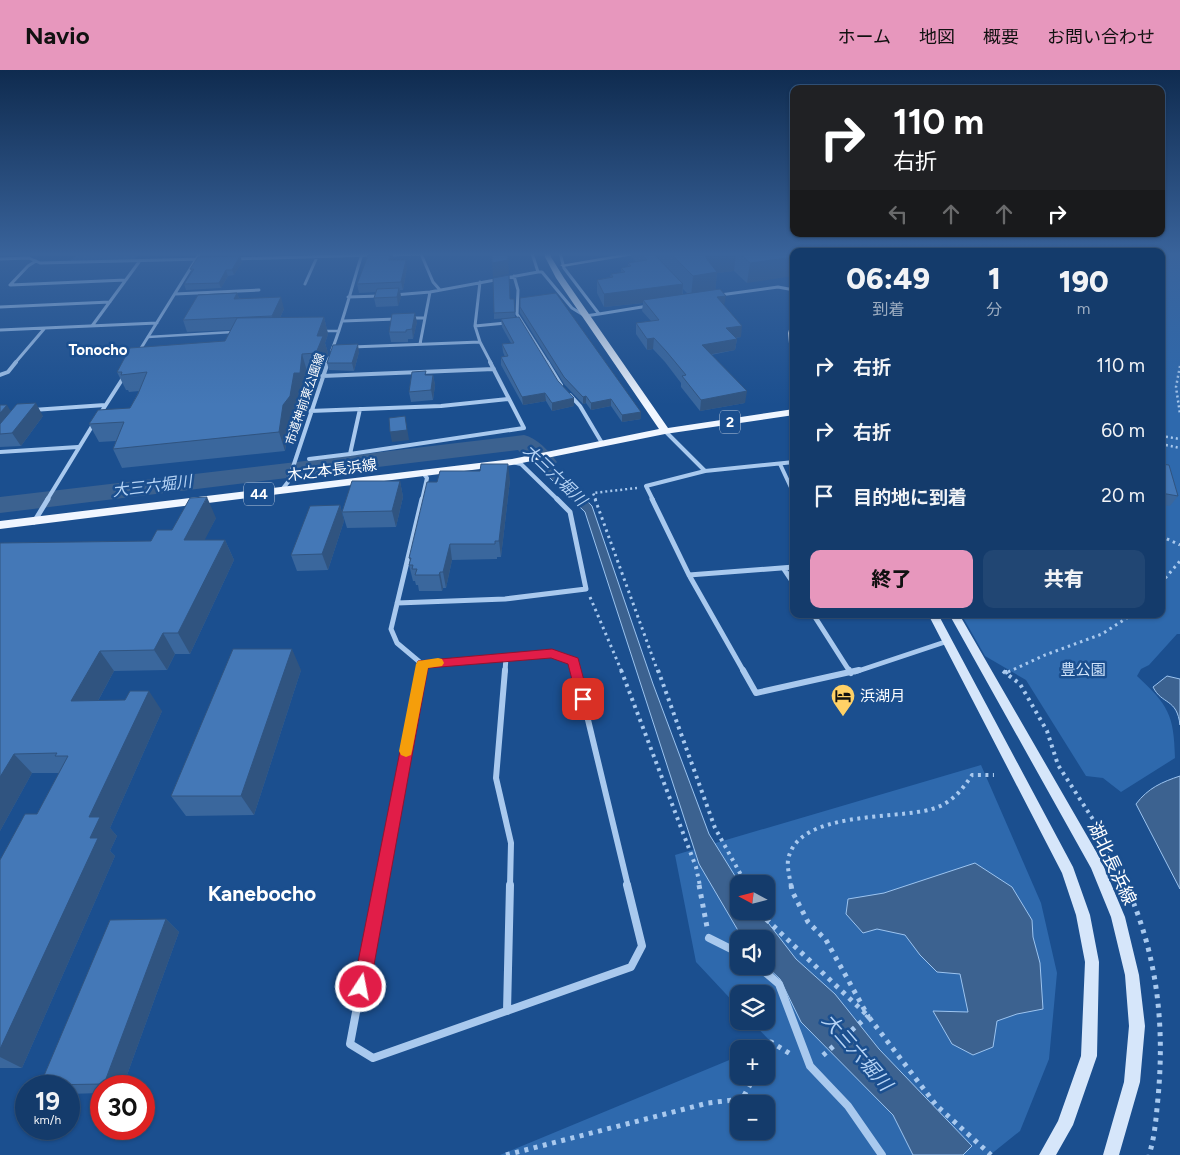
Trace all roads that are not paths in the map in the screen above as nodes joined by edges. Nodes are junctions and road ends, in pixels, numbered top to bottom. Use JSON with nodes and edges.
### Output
{"nodes":[{"id":1,"x":74,"y":304,"type":"edge"},
{"id":2,"x":109,"y":304,"type":"edge"},
{"id":3,"x":169,"y":304,"type":"edge"},
{"id":4,"x":347,"y":304,"type":"edge"},
{"id":5,"x":427,"y":304,"type":"edge"},
{"id":6,"x":478,"y":304,"type":"edge"},
{"id":7,"x":517,"y":304,"type":"edge"},
{"id":8,"x":568,"y":304,"type":"edge"},
{"id":9,"x":577,"y":304,"type":"edge"},
{"id":10,"x":591,"y":304,"type":"edge"},
{"id":11,"x":653,"y":306,"type":"edge"},
{"id":12,"x":0,"y":307,"type":"edge"},
{"id":13,"x":599,"y":314,"type":"junction"},
{"id":14,"x":585,"y":316,"type":"junction"},
{"id":15,"x":406,"y":318,"type":"edge"},
{"id":16,"x":424,"y":318,"type":"junction"},
{"id":17,"x":397,"y":319,"type":"edge"},
{"id":18,"x":343,"y":321,"type":"junction"},
{"id":19,"x":521,"y":321,"type":"junction"},
{"id":20,"x":157,"y":323,"type":"junction"},
{"id":21,"x":92,"y":326,"type":"junction"},
{"id":22,"x":475,"y":326,"type":"junction"},
{"id":23,"x":44,"y":329,"type":"junction"},
{"id":24,"x":0,"y":330,"type":"edge"},
{"id":25,"x":320,"y":331,"type":"edge"},
{"id":26,"x":339,"y":331,"type":"junction"},
{"id":27,"x":237,"y":332,"type":"edge"},
{"id":28,"x":148,"y":337,"type":"junction"},
{"id":29,"x":480,"y":342,"type":"junction"},
{"id":30,"x":420,"y":344,"type":"junction"},
{"id":31,"x":333,"y":348,"type":"junction"},
{"id":32,"x":134,"y":360,"type":"edge"},
{"id":33,"x":129,"y":368,"type":"edge"},
{"id":34,"x":494,"y":369,"type":"junction"},
{"id":35,"x":0,"y":376,"type":"edge"},
{"id":36,"x":322,"y":376,"type":"junction"},
{"id":37,"x":561,"y":386,"type":"edge"},
{"id":38,"x":568,"y":393,"type":"edge"},
{"id":39,"x":508,"y":399,"type":"junction"},
{"id":40,"x":105,"y":406,"type":"junction"},
{"id":41,"x":360,"y":409,"type":"junction"},
{"id":42,"x":24,"y":411,"type":"edge"},
{"id":43,"x":310,"y":411,"type":"junction"},
{"id":44,"x":790,"y":413,"type":"edge"},
{"id":45,"x":665,"y":431,"type":"junction"},
{"id":46,"x":602,"y":443,"type":"junction"},
{"id":47,"x":78,"y":447,"type":"junction"},
{"id":48,"x":0,"y":452,"type":"edge"},
{"id":49,"x":350,"y":454,"type":"junction"},
{"id":50,"x":309,"y":459,"type":"dead end"},
{"id":51,"x":515,"y":461,"type":"junction"},
{"id":52,"x":790,"y":463,"type":"edge"},
{"id":53,"x":780,"y":464,"type":"junction"},
{"id":54,"x":705,"y":471,"type":"junction"},
{"id":55,"x":423,"y":473,"type":"junction"},
{"id":56,"x":790,"y":485,"type":"edge"},
{"id":57,"x":280,"y":492,"type":"junction"},
{"id":58,"x":34,"y":522,"type":"junction"},
{"id":59,"x":0,"y":525,"type":"edge"},
{"id":60,"x":790,"y":568,"type":"edge"},
{"id":61,"x":784,"y":569,"type":"junction"},
{"id":62,"x":689,"y":575,"type":"junction"},
{"id":63,"x":790,"y":578,"type":"edge"},
{"id":64,"x":396,"y":603,"type":"junction"},
{"id":65,"x":816,"y":618,"type":"edge"},
{"id":66,"x":936,"y":618,"type":"edge"},
{"id":67,"x":956,"y":618,"type":"edge"},
{"id":68,"x":949,"y":641,"type":"junction"},
{"id":69,"x":506,"y":657,"type":"junction"},
{"id":70,"x":422,"y":664,"type":"junction"},
{"id":71,"x":851,"y":672,"type":"junction"},
{"id":72,"x":709,"y":938,"type":"road end"},
{"id":73,"x":730,"y":948,"type":"edge"},
{"id":74,"x":768,"y":975,"type":"edge"},
{"id":75,"x":507,"y":1011,"type":"junction"},
{"id":76,"x":882,"y":1155,"type":"edge"},
{"id":77,"x":1047,"y":1155,"type":"edge"},
{"id":78,"x":1111,"y":1155,"type":"edge"}],
"edges":[{"from":1,"to":12,"type":"street"},
{"from":2,"to":21,"type":"street"},
{"from":3,"to":20,"type":"street"},
{"from":4,"to":18,"type":"street","name":"市道神前東公園線"},
{"from":5,"to":16,"type":"street"},
{"from":6,"to":22,"type":"street"},
{"from":7,"to":19,"type":"street"},
{"from":8,"to":14,"type":"street"},
{"from":9,"to":14,"type":"main road"},
{"from":10,"to":13,"type":"street"},
{"from":11,"to":13,"type":"street"},
{"from":13,"to":14,"type":"street"},
{"from":14,"to":45,"type":"main road"},
{"from":15,"to":16,"type":"street"},
{"from":16,"to":30,"type":"street"},
{"from":17,"to":18,"type":"street"},
{"from":18,"to":26,"type":"street","name":"市道神前東公園線"},
{"from":19,"to":22,"type":"street"},
{"from":19,"to":37,"type":"street"},
{"from":20,"to":21,"type":"street"},
{"from":20,"to":28,"type":"street"},
{"from":21,"to":23,"type":"street"},
{"from":22,"to":29,"type":"street"},
{"from":23,"to":24,"type":"street"},
{"from":23,"to":35,"type":"street"},
{"from":25,"to":26,"type":"lane"},
{"from":26,"to":31,"type":"street","name":"市道神前東公園線"},
{"from":27,"to":28,"type":"lane"},
{"from":28,"to":32,"type":"street"},
{"from":29,"to":30,"type":"street"},
{"from":29,"to":34,"type":"street"},
{"from":30,"to":31,"type":"street"},
{"from":31,"to":36,"type":"street","name":"市道神前東公園線"},
{"from":33,"to":40,"type":"street"},
{"from":34,"to":36,"type":"street"},
{"from":34,"to":39,"type":"street"},
{"from":36,"to":43,"type":"street","name":"市道神前東公園線"},
{"from":38,"to":46,"type":"street"},
{"from":39,"to":41,"type":"street"},
{"from":39,"to":49,"type":"street"},
{"from":40,"to":42,"type":"street"},
{"from":40,"to":47,"type":"street"},
{"from":41,"to":43,"type":"street"},
{"from":41,"to":49,"type":"street"},
{"from":43,"to":57,"type":"street","name":"市道神前東公園線"},
{"from":44,"to":45,"type":"main road","number":"2"},
{"from":45,"to":46,"type":"main road","name":"木之本長浜線","number":"44"},
{"from":45,"to":54,"type":"street"},
{"from":46,"to":51,"type":"main road","name":"木之本長浜線","number":"44"},
{"from":47,"to":48,"type":"street"},
{"from":47,"to":58,"type":"street"},
{"from":49,"to":50,"type":"street"},
{"from":51,"to":55,"type":"main road","name":"木之本長浜線","number":"44"},
{"from":51,"to":64,"type":"street"},
{"from":52,"to":53,"type":"street"},
{"from":53,"to":54,"type":"street"},
{"from":53,"to":56,"type":"street"},
{"from":54,"to":62,"type":"street"},
{"from":55,"to":57,"type":"main road","name":"木之本長浜線","number":"44"},
{"from":55,"to":64,"type":"street"},
{"from":57,"to":58,"type":"main road","name":"木之本長浜線","number":"44"},
{"from":58,"to":59,"type":"main road","name":"木之本長浜線","number":"44"},
{"from":60,"to":61,"type":"street"},
{"from":61,"to":62,"type":"street"},
{"from":61,"to":63,"type":"street"},
{"from":62,"to":71,"type":"street"},
{"from":64,"to":70,"type":"street"},
{"from":65,"to":71,"type":"street"},
{"from":66,"to":68,"type":"main road"},
{"from":67,"to":78,"type":"main road","name":"湖北長浜線"},
{"from":68,"to":71,"type":"street"},
{"from":68,"to":77,"type":"main road"},
{"from":69,"to":70,"type":"street"},
{"from":69,"to":75,"type":"street"},
{"from":69,"to":75,"type":"street"},
{"from":70,"to":75,"type":"street"},
{"from":72,"to":73,"type":"street"},
{"from":74,"to":76,"type":"street"}]}
